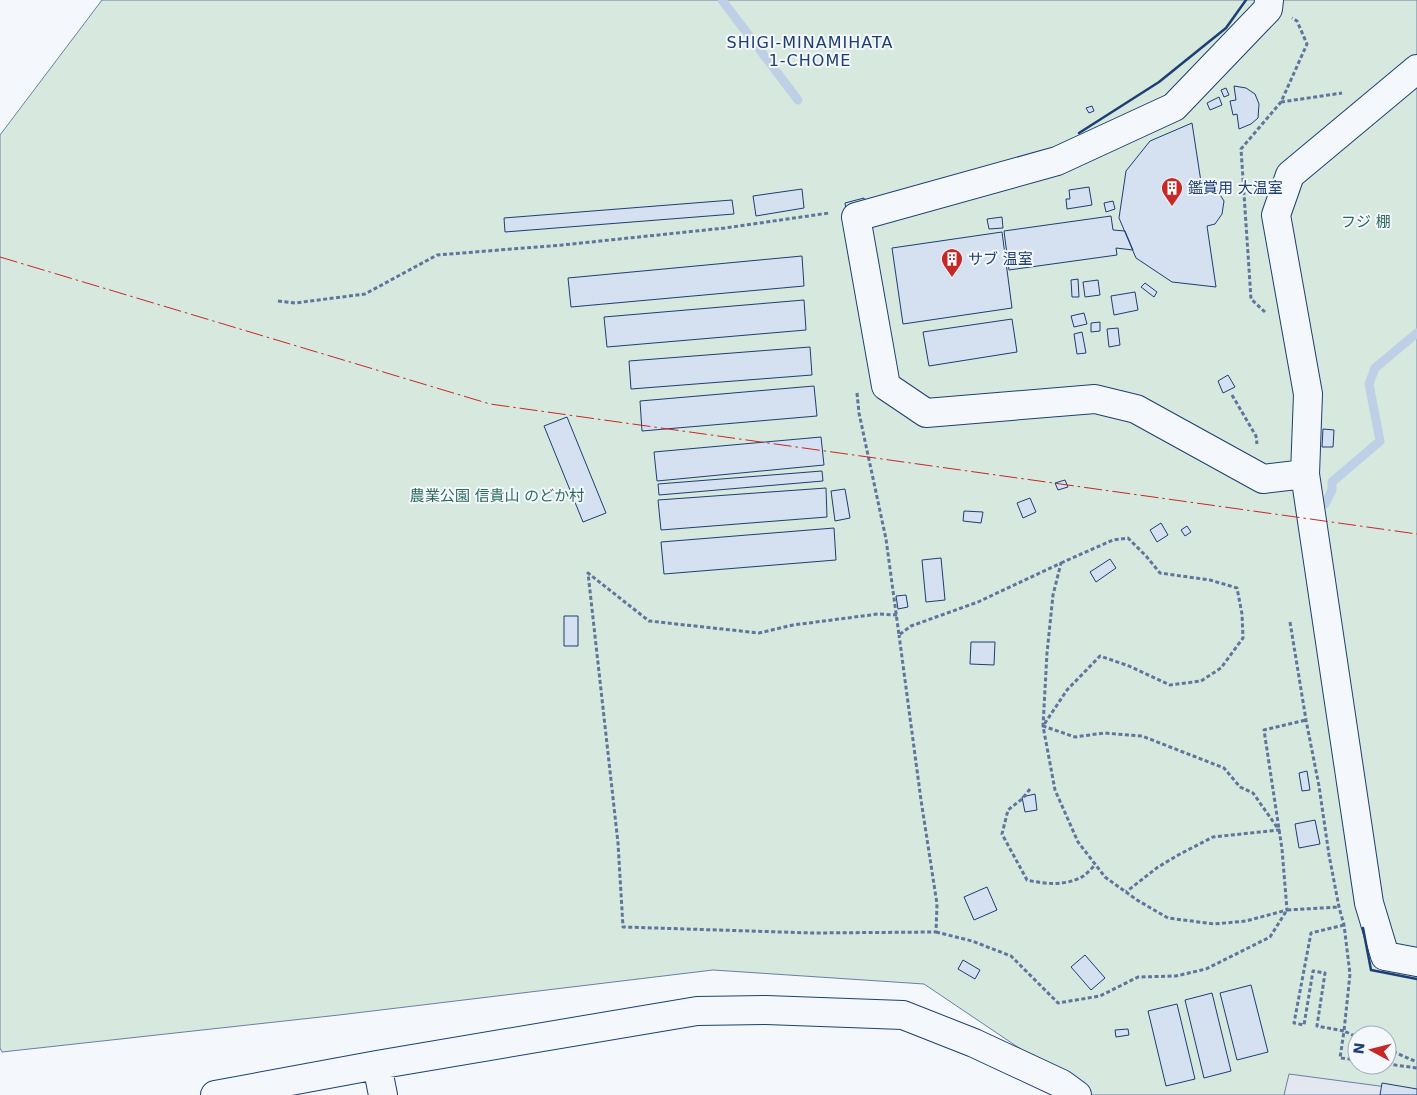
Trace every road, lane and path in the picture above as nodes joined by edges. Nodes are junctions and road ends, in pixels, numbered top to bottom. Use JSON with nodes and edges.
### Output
{"nodes":[{"id":1,"x":1268,"y":4,"type":"edge"},
{"id":2,"x":1417,"y":69,"type":"edge"},
{"id":3,"x":1348,"y":93,"type":"dead end"},
{"id":4,"x":830,"y":212,"type":"dead end"},
{"id":5,"x":278,"y":301,"type":"dead end"},
{"id":6,"x":856,"y":384,"type":"dead end"},
{"id":7,"x":1232,"y":395,"type":"dead end"},
{"id":8,"x":1305,"y":474,"type":"junction"},
{"id":9,"x":1263,"y":479,"type":"junction"},
{"id":10,"x":1061,"y":563,"type":"junction"},
{"id":11,"x":897,"y":616,"type":"junction"},
{"id":12,"x":1290,"y":622,"type":"dead end"},
{"id":13,"x":899,"y":635,"type":"junction"},
{"id":14,"x":1306,"y":720,"type":"junction"},
{"id":15,"x":1043,"y":726,"type":"junction"},
{"id":16,"x":1030,"y":789,"type":"dead end"},
{"id":17,"x":1279,"y":830,"type":"junction"},
{"id":18,"x":1095,"y":864,"type":"junction"},
{"id":19,"x":1126,"y":892,"type":"junction"},
{"id":20,"x":1339,"y":908,"type":"junction"},
{"id":21,"x":1287,"y":910,"type":"junction"},
{"id":22,"x":1344,"y":925,"type":"junction"},
{"id":23,"x":936,"y":932,"type":"junction"},
{"id":24,"x":1417,"y":962,"type":"edge"},
{"id":25,"x":1344,"y":1031,"type":"junction"},
{"id":26,"x":1347,"y":1032,"type":"edge"},
{"id":27,"x":1397,"y":1053,"type":"edge"},
{"id":28,"x":1347,"y":1059,"type":"edge"},
{"id":29,"x":1417,"y":1062,"type":"edge"},
{"id":30,"x":377,"y":1065,"type":"junction"},
{"id":31,"x":1397,"y":1065,"type":"edge"},
{"id":32,"x":1417,"y":1068,"type":"edge"},
{"id":33,"x":215,"y":1095,"type":"edge"},
{"id":34,"x":383,"y":1095,"type":"edge"},
{"id":35,"x":1077,"y":1095,"type":"edge"}],
"edges":[{"from":1,"to":3,"type":"path"},
{"from":1,"to":9,"type":"street"},
{"from":2,"to":8,"type":"street"},
{"from":4,"to":5,"type":"path"},
{"from":6,"to":11,"type":"path"},
{"from":7,"to":9,"type":"path"},
{"from":8,"to":9,"type":"street"},
{"from":8,"to":24,"type":"street"},
{"from":10,"to":13,"type":"path"},
{"from":10,"to":15,"type":"path"},
{"from":10,"to":15,"type":"path"},
{"from":11,"to":13,"type":"path"},
{"from":11,"to":23,"type":"path"},
{"from":12,"to":14,"type":"path"},
{"from":13,"to":23,"type":"path"},
{"from":14,"to":17,"type":"path"},
{"from":14,"to":20,"type":"path"},
{"from":15,"to":17,"type":"path"},
{"from":15,"to":18,"type":"path"},
{"from":16,"to":18,"type":"path"},
{"from":17,"to":19,"type":"path"},
{"from":17,"to":21,"type":"path"},
{"from":18,"to":19,"type":"path"},
{"from":19,"to":21,"type":"path"},
{"from":20,"to":21,"type":"path"},
{"from":20,"to":22,"type":"path"},
{"from":21,"to":23,"type":"path"},
{"from":22,"to":25,"type":"path"},
{"from":22,"to":25,"type":"path"},
{"from":25,"to":26,"type":"path"},
{"from":25,"to":28,"type":"path"},
{"from":27,"to":29,"type":"path"},
{"from":30,"to":33,"type":"street"},
{"from":30,"to":34,"type":"street"},
{"from":30,"to":35,"type":"street"},
{"from":31,"to":32,"type":"path"}]}
